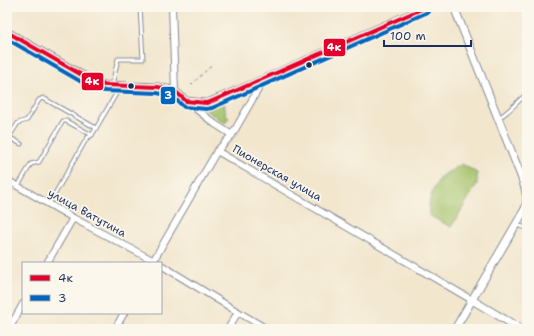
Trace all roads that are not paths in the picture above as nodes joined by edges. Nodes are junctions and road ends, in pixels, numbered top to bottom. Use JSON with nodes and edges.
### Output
{"nodes":[{"id":1,"x":140,"y":7,"type":"edge"},
{"id":2,"x":172,"y":7,"type":"edge"},
{"id":3,"x":426,"y":7,"type":"edge"},
{"id":4,"x":454,"y":7,"type":"edge"},
{"id":5,"x":10,"y":34,"type":"edge"},
{"id":6,"x":7,"y":44,"type":"edge"},
{"id":7,"x":264,"y":79,"type":"junction"},
{"id":8,"x":114,"y":85,"type":"junction"},
{"id":9,"x":175,"y":91,"type":"junction"},
{"id":10,"x":527,"y":94,"type":"edge"},
{"id":11,"x":186,"y":102,"type":"junction"},
{"id":12,"x":498,"y":118,"type":"junction"},
{"id":13,"x":96,"y":128,"type":"junction"},
{"id":14,"x":92,"y":135,"type":"junction"},
{"id":15,"x":232,"y":135,"type":"junction"},
{"id":16,"x":8,"y":136,"type":"edge"},
{"id":17,"x":21,"y":144,"type":"dead end"},
{"id":18,"x":217,"y":151,"type":"junction"},
{"id":19,"x":7,"y":180,"type":"edge"},
{"id":20,"x":18,"y":186,"type":"junction"},
{"id":21,"x":527,"y":199,"type":"edge"},
{"id":22,"x":49,"y":204,"type":"junction"},
{"id":23,"x":73,"y":218,"type":"junction"},
{"id":24,"x":516,"y":225,"type":"junction"},
{"id":25,"x":527,"y":228,"type":"edge"},
{"id":26,"x":48,"y":262,"type":"edge"},
{"id":27,"x":155,"y":262,"type":"edge"},
{"id":28,"x":162,"y":266,"type":"edge"},
{"id":29,"x":472,"y":300,"type":"junction"},
{"id":30,"x":22,"y":306,"type":"edge"},
{"id":31,"x":238,"y":312,"type":"junction"},
{"id":32,"x":123,"y":314,"type":"edge"},
{"id":33,"x":9,"y":329,"type":"edge"},
{"id":34,"x":115,"y":329,"type":"edge"},
{"id":35,"x":228,"y":329,"type":"edge"},
{"id":36,"x":267,"y":329,"type":"edge"},
{"id":37,"x":455,"y":329,"type":"edge"},
{"id":38,"x":522,"y":329,"type":"edge"}],
"edges":[{"from":1,"to":8,"type":"lane"},
{"from":2,"to":9,"type":"street"},
{"from":3,"to":7,"type":"street"},
{"from":4,"to":12,"type":"street"},
{"from":5,"to":6,"type":"lane"},
{"from":5,"to":8,"type":"street"},
{"from":7,"to":11,"type":"street"},
{"from":7,"to":15,"type":"street"},
{"from":8,"to":9,"type":"street"},
{"from":8,"to":13,"type":"lane"},
{"from":9,"to":11,"type":"street","name":"Пионерская улица"},
{"from":10,"to":12,"type":"lane"},
{"from":11,"to":15,"type":"street","name":"Пионерская улица"},
{"from":12,"to":21,"type":"street"},
{"from":13,"to":14,"type":"lane"},
{"from":13,"to":16,"type":"lane"},
{"from":14,"to":20,"type":"lane"},
{"from":14,"to":22,"type":"lane"},
{"from":15,"to":18,"type":"street","name":"Пионерская улица"},
{"from":16,"to":17,"type":"lane"},
{"from":18,"to":27,"type":"street"},
{"from":18,"to":29,"type":"street","name":"Пионерская улица"},
{"from":19,"to":20,"type":"street","name":"улица Ватутина"},
{"from":20,"to":22,"type":"street","name":"улица Ватутина"},
{"from":21,"to":24,"type":"street"},
{"from":22,"to":23,"type":"street","name":"улица Ватутина"},
{"from":23,"to":26,"type":"street"},
{"from":23,"to":27,"type":"street","name":"улица Ватутина"},
{"from":24,"to":25,"type":"lane"},
{"from":24,"to":29,"type":"street"},
{"from":28,"to":31,"type":"street"},
{"from":29,"to":37,"type":"street"},
{"from":29,"to":38,"type":"street","name":"Пионерская улица"},
{"from":30,"to":33,"type":"street"},
{"from":31,"to":35,"type":"street"},
{"from":31,"to":36,"type":"street"},
{"from":32,"to":34,"type":"street"}]}
